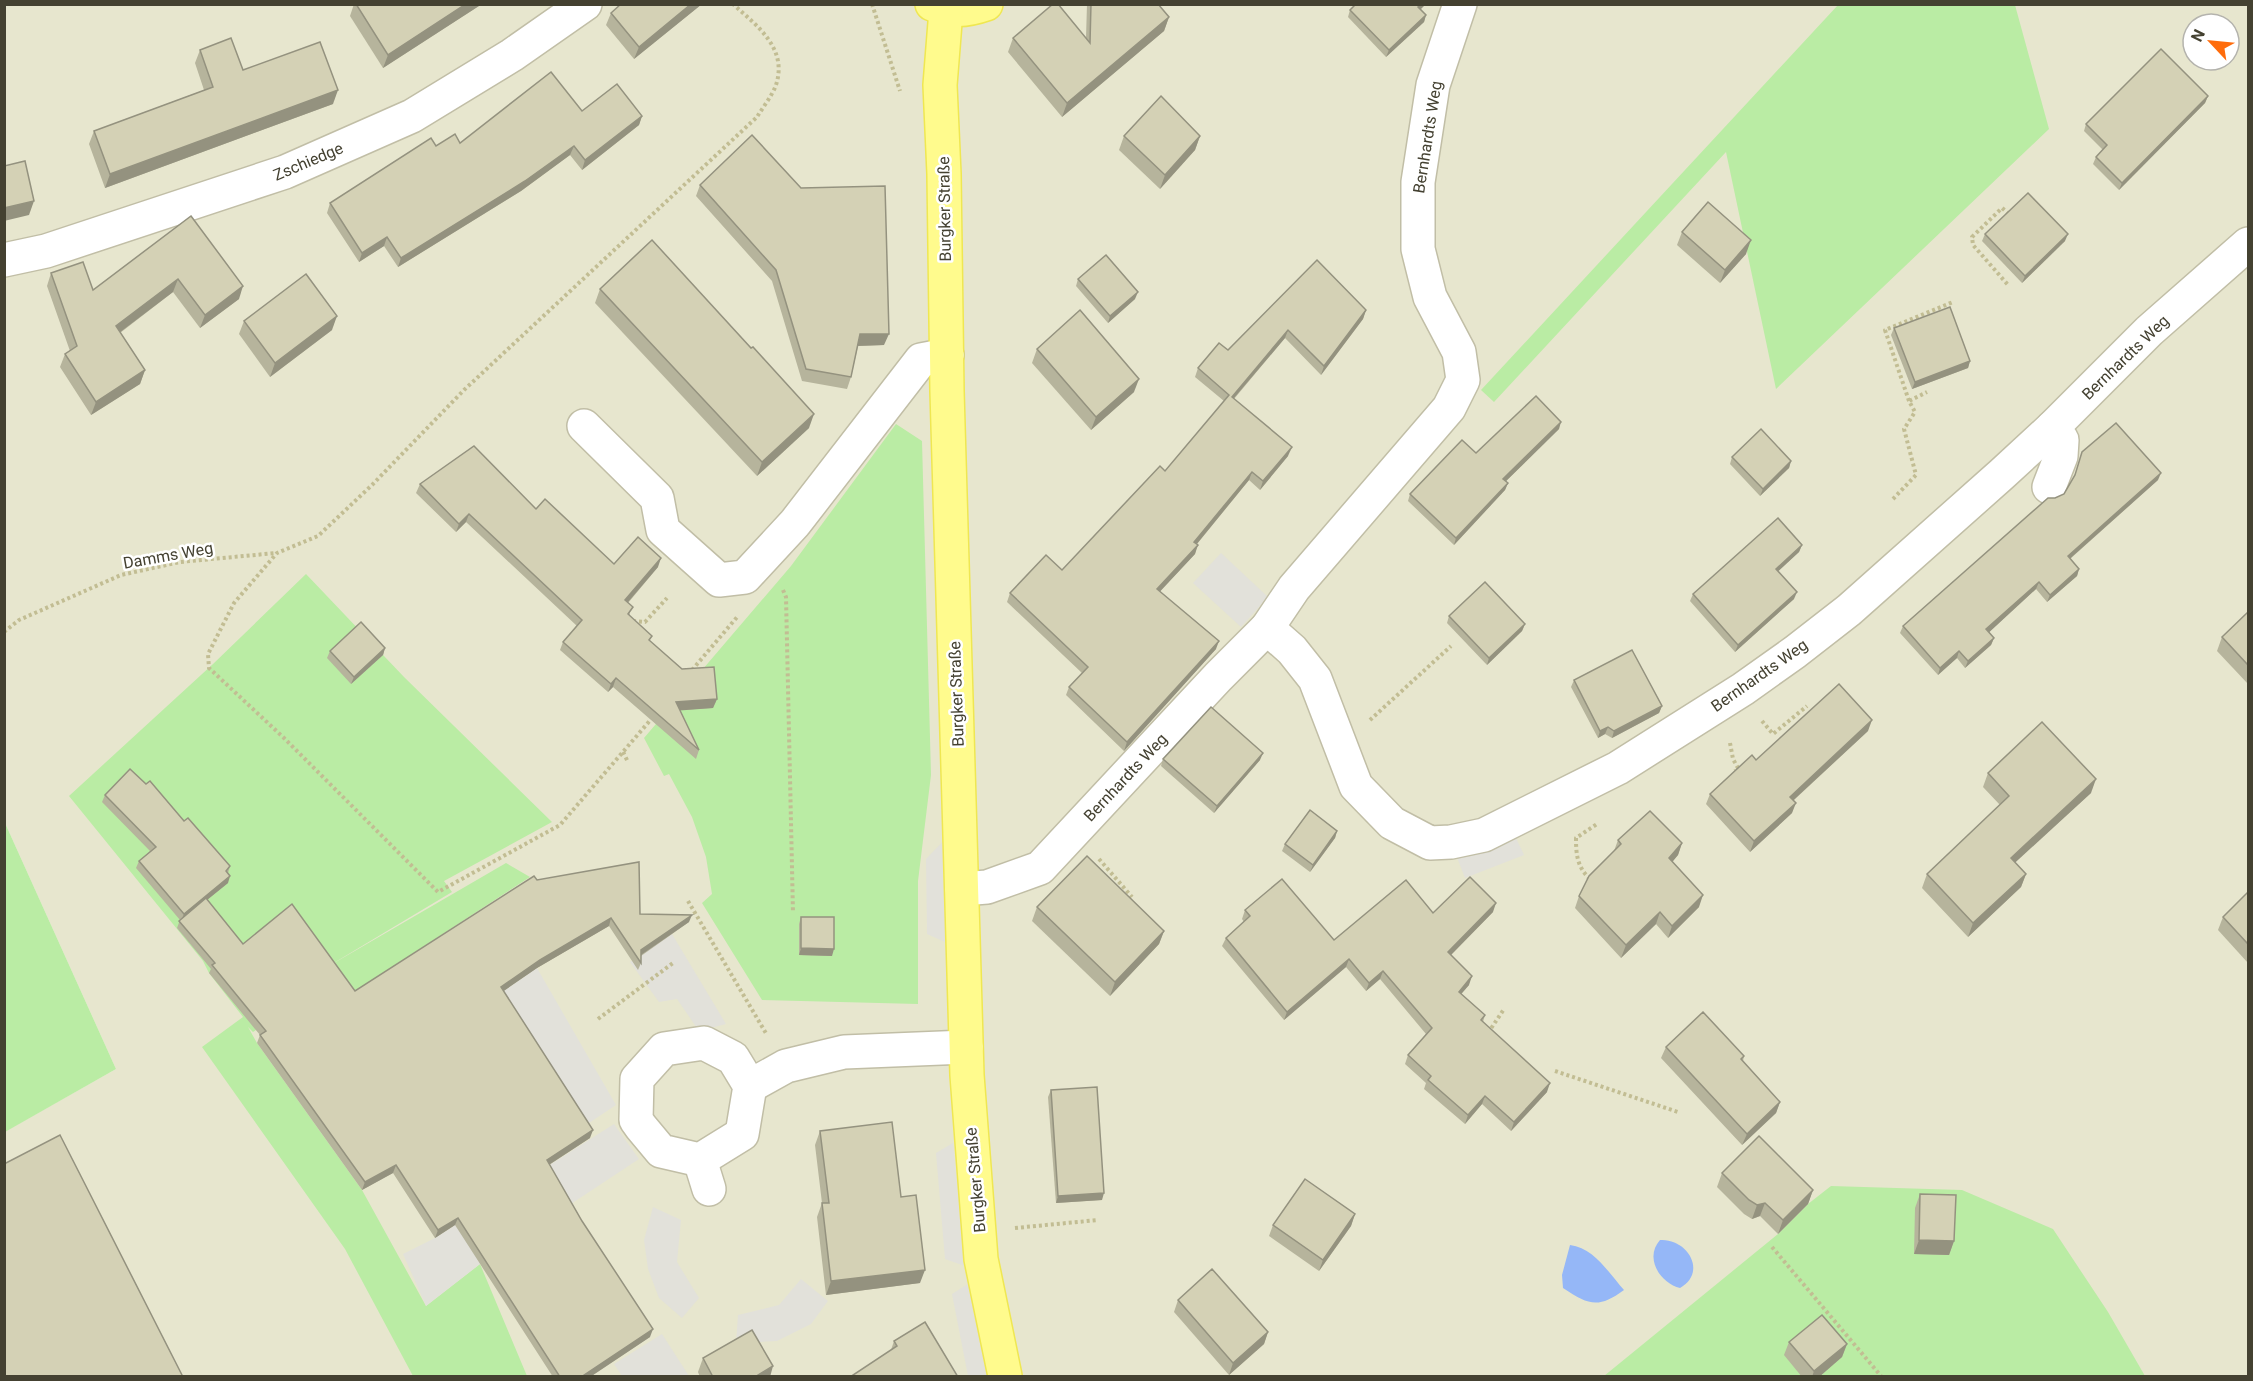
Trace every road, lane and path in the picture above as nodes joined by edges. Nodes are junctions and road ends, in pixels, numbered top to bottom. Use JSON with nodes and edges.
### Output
{"nodes":[{"id":1,"x":585,"y":4,"type":"edge"},
{"id":2,"x":733,"y":4,"type":"edge"},
{"id":3,"x":872,"y":4,"type":"edge"},
{"id":4,"x":986,"y":4,"type":"edge"},
{"id":5,"x":1460,"y":4,"type":"edge"},
{"id":6,"x":939,"y":7,"type":"edge"},
{"id":7,"x":900,"y":91,"type":"dead end"},
{"id":8,"x":2009,"y":215,"type":"edge"},
{"id":9,"x":2248,"y":244,"type":"edge"},
{"id":10,"x":4,"y":260,"type":"edge"},
{"id":11,"x":2009,"y":286,"type":"dead end"},
{"id":12,"x":1953,"y":302,"type":"dead end"},
{"id":13,"x":947,"y":355,"type":"junction"},
{"id":14,"x":1927,"y":392,"type":"dead end"},
{"id":15,"x":1909,"y":401,"type":"junction"},
{"id":16,"x":584,"y":426,"type":"dead end"},
{"id":17,"x":2053,"y":427,"type":"junction"},
{"id":18,"x":2049,"y":487,"type":"dead end"},
{"id":19,"x":1893,"y":499,"type":"dead end"},
{"id":20,"x":277,"y":553,"type":"junction"},
{"id":21,"x":786,"y":597,"type":"dead end"},
{"id":22,"x":667,"y":598,"type":"dead end"},
{"id":23,"x":745,"y":608,"type":"dead end"},
{"id":24,"x":628,"y":620,"type":"edge"},
{"id":25,"x":1267,"y":628,"type":"junction"},
{"id":26,"x":4,"y":632,"type":"edge"},
{"id":27,"x":1451,"y":646,"type":"dead end"},
{"id":28,"x":685,"y":678,"type":"edge"},
{"id":29,"x":1807,"y":706,"type":"dead end"},
{"id":30,"x":656,"y":713,"type":"edge"},
{"id":31,"x":1759,"y":716,"type":"dead end"},
{"id":32,"x":1367,"y":722,"type":"dead end"},
{"id":33,"x":623,"y":752,"type":"junction"},
{"id":34,"x":628,"y":762,"type":"dead end"},
{"id":35,"x":1738,"y":768,"type":"edge"},
{"id":36,"x":1731,"y":775,"type":"edge"},
{"id":37,"x":1597,"y":824,"type":"dead end"},
{"id":38,"x":1095,"y":854,"type":"dead end"},
{"id":39,"x":1597,"y":886,"type":"edge"},
{"id":40,"x":962,"y":889,"type":"junction"},
{"id":41,"x":1131,"y":897,"type":"edge"},
{"id":42,"x":688,"y":901,"type":"dead end"},
{"id":43,"x":793,"y":913,"type":"dead end"},
{"id":44,"x":673,"y":963,"type":"dead end"},
{"id":45,"x":1504,"y":1009,"type":"dead end"},
{"id":46,"x":598,"y":1019,"type":"dead end"},
{"id":47,"x":766,"y":1033,"type":"dead end"},
{"id":48,"x":1487,"y":1034,"type":"edge"},
{"id":49,"x":966,"y":1047,"type":"junction"},
{"id":50,"x":1556,"y":1071,"type":"dead end"},
{"id":51,"x":750,"y":1086,"type":"junction"},
{"id":52,"x":1678,"y":1112,"type":"dead end"},
{"id":53,"x":1098,"y":1220,"type":"dead end"},
{"id":54,"x":1009,"y":1228,"type":"dead end"},
{"id":55,"x":1772,"y":1246,"type":"dead end"},
{"id":56,"x":1005,"y":1377,"type":"edge"},
{"id":57,"x":1881,"y":1377,"type":"edge"}],
"edges":[{"from":1,"to":10,"type":"street","name":"Zschiedge"},
{"from":2,"to":20,"type":"path"},
{"from":3,"to":7,"type":"path"},
{"from":4,"to":6,"type":"main road","name":"Burgker Straße"},
{"from":5,"to":25,"type":"street","name":"Bernhardts Weg"},
{"from":6,"to":13,"type":"main road","name":"Burgker Straße"},
{"from":8,"to":11,"type":"path"},
{"from":9,"to":17,"type":"street","name":"Bernhardts Weg"},
{"from":12,"to":15,"type":"path"},
{"from":13,"to":16,"type":"street"},
{"from":13,"to":40,"type":"main road","name":"Burgker Straße"},
{"from":14,"to":15,"type":"path"},
{"from":15,"to":19,"type":"path"},
{"from":17,"to":18,"type":"street"},
{"from":17,"to":25,"type":"street","name":"Bernhardts Weg"},
{"from":20,"to":26,"type":"path","name":"Damms Weg"},
{"from":20,"to":33,"type":"path"},
{"from":21,"to":43,"type":"path"},
{"from":22,"to":24,"type":"path"},
{"from":23,"to":28,"type":"path"},
{"from":25,"to":40,"type":"street","name":"Bernhardts Weg"},
{"from":27,"to":32,"type":"path"},
{"from":29,"to":31,"type":"path"},
{"from":30,"to":33,"type":"path"},
{"from":33,"to":34,"type":"path"},
{"from":35,"to":36,"type":"path"},
{"from":37,"to":39,"type":"path"},
{"from":38,"to":41,"type":"path"},
{"from":40,"to":49,"type":"main road","name":"Burgker Straße"},
{"from":42,"to":47,"type":"path"},
{"from":44,"to":46,"type":"path"},
{"from":45,"to":48,"type":"path"},
{"from":49,"to":51,"type":"street"},
{"from":49,"to":56,"type":"main road","name":"Burgker Straße"},
{"from":50,"to":52,"type":"path"},
{"from":51,"to":51,"type":"street"},
{"from":53,"to":54,"type":"path"},
{"from":55,"to":57,"type":"path"}]}
